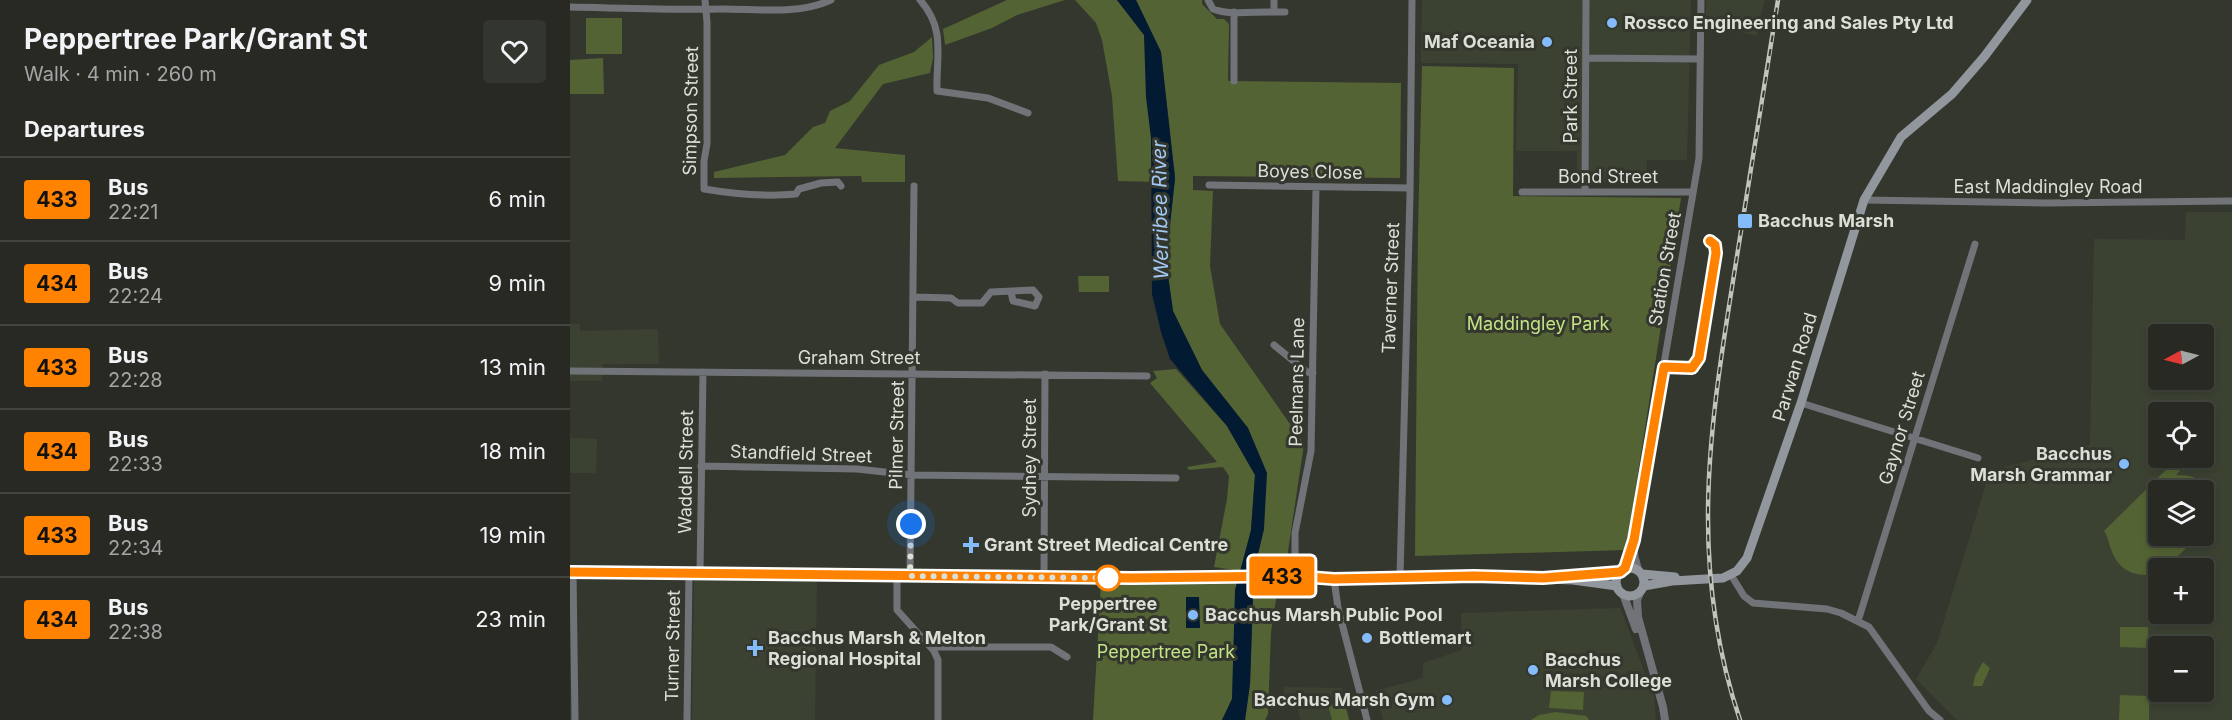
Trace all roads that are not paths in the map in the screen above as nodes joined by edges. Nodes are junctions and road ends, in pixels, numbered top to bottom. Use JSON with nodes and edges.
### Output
{"nodes":[{"id":1,"x":705,"y":0,"type":"edge"},
{"id":2,"x":831,"y":0,"type":"edge"},
{"id":3,"x":920,"y":0,"type":"edge"},
{"id":4,"x":1208,"y":0,"type":"edge"},
{"id":5,"x":1274,"y":0,"type":"edge"},
{"id":6,"x":1412,"y":0,"type":"edge"},
{"id":7,"x":1586,"y":0,"type":"edge"},
{"id":8,"x":1701,"y":0,"type":"edge"},
{"id":9,"x":2027,"y":0,"type":"edge"},
{"id":10,"x":570,"y":8,"type":"edge"},
{"id":11,"x":706,"y":11,"type":"junction"},
{"id":12,"x":1234,"y":12,"type":"junction"},
{"id":13,"x":1274,"y":12,"type":"junction"},
{"id":14,"x":1285,"y":12,"type":"dead end"},
{"id":15,"x":1586,"y":58,"type":"junction"},
{"id":16,"x":1700,"y":59,"type":"junction"},
{"id":17,"x":1234,"y":81,"type":"dead end"},
{"id":18,"x":1028,"y":113,"type":"dead end"},
{"id":19,"x":841,"y":186,"type":"dead end"},
{"id":20,"x":914,"y":186,"type":"dead end"},
{"id":21,"x":1209,"y":186,"type":"dead end"},
{"id":22,"x":1316,"y":187,"type":"junction"},
{"id":23,"x":1410,"y":189,"type":"junction"},
{"id":24,"x":1522,"y":192,"type":"dead end"},
{"id":25,"x":1586,"y":192,"type":"junction"},
{"id":26,"x":1693,"y":192,"type":"junction"},
{"id":27,"x":1864,"y":200,"type":"junction"},
{"id":28,"x":2232,"y":201,"type":"edge"},
{"id":29,"x":1975,"y":244,"type":"dead end"},
{"id":30,"x":1011,"y":292,"type":"dead end"},
{"id":31,"x":914,"y":297,"type":"junction"},
{"id":32,"x":1274,"y":345,"type":"dead end"},
{"id":33,"x":570,"y":371,"type":"edge"},
{"id":34,"x":703,"y":372,"type":"junction"},
{"id":35,"x":913,"y":373,"type":"junction"},
{"id":36,"x":1313,"y":373,"type":"junction"},
{"id":37,"x":1045,"y":374,"type":"junction"},
{"id":38,"x":1147,"y":376,"type":"dead end"},
{"id":39,"x":1802,"y":403,"type":"junction"},
{"id":40,"x":1915,"y":438,"type":"junction"},
{"id":41,"x":1978,"y":458,"type":"dead end"},
{"id":42,"x":701,"y":466,"type":"junction"},
{"id":43,"x":912,"y":475,"type":"junction"},
{"id":44,"x":1045,"y":476,"type":"junction"},
{"id":45,"x":1176,"y":478,"type":"dead end"},
{"id":46,"x":1634,"y":540,"type":"junction"},
{"id":47,"x":1622,"y":570,"type":"junction"},
{"id":48,"x":572,"y":572,"type":"edge"},
{"id":49,"x":1641,"y":572,"type":"junction"},
{"id":50,"x":688,"y":573,"type":"junction"},
{"id":51,"x":700,"y":573,"type":"junction"},
{"id":52,"x":1731,"y":575,"type":"junction"},
{"id":53,"x":897,"y":576,"type":"junction"},
{"id":54,"x":910,"y":576,"type":"junction"},
{"id":55,"x":1295,"y":576,"type":"junction"},
{"id":56,"x":1400,"y":577,"type":"junction"},
{"id":57,"x":1044,"y":578,"type":"junction"},
{"id":58,"x":1543,"y":578,"type":"junction"},
{"id":59,"x":1334,"y":579,"type":"junction"},
{"id":60,"x":1698,"y":579,"type":"junction"},
{"id":61,"x":1642,"y":588,"type":"junction"},
{"id":62,"x":1620,"y":590,"type":"junction"},
{"id":63,"x":1858,"y":621,"type":"junction"},
{"id":64,"x":933,"y":647,"type":"junction"},
{"id":65,"x":1066,"y":657,"type":"dead end"},
{"id":66,"x":1659,"y":694,"type":"junction"},
{"id":67,"x":575,"y":720,"type":"edge"},
{"id":68,"x":687,"y":720,"type":"edge"},
{"id":69,"x":938,"y":720,"type":"edge"},
{"id":70,"x":1367,"y":720,"type":"edge"},
{"id":71,"x":1665,"y":720,"type":"edge"},
{"id":72,"x":1940,"y":720,"type":"edge"}],
"edges":[{"from":1,"to":11,"type":"street","name":"Simpson Street"},
{"from":2,"to":11,"type":"street"},
{"from":3,"to":18,"type":"street"},
{"from":4,"to":12,"type":"street"},
{"from":5,"to":13,"type":"street"},
{"from":6,"to":23,"type":"street","name":"Taverner Street"},
{"from":7,"to":15,"type":"street","name":"Park Street"},
{"from":8,"to":16,"type":"street","name":"Station Street"},
{"from":9,"to":27,"type":"main road","name":"Parwan Road"},
{"from":10,"to":11,"type":"street"},
{"from":11,"to":19,"type":"street","name":"Simpson Street"},
{"from":12,"to":13,"type":"street"},
{"from":12,"to":17,"type":"street"},
{"from":13,"to":14,"type":"street"},
{"from":15,"to":16,"type":"street"},
{"from":15,"to":25,"type":"street","name":"Park Street"},
{"from":16,"to":26,"type":"street","name":"Station Street"},
{"from":20,"to":31,"type":"street","name":"Pilmer Street"},
{"from":21,"to":22,"type":"street","name":"Boyes Close"},
{"from":22,"to":23,"type":"street","name":"Boyes Close"},
{"from":22,"to":36,"type":"street","name":"Peelmans Lane"},
{"from":23,"to":56,"type":"street","name":"Taverner Street"},
{"from":24,"to":25,"type":"street","name":"Bond Street"},
{"from":25,"to":26,"type":"street","name":"Bond Street"},
{"from":26,"to":46,"type":"street","name":"Station Street"},
{"from":27,"to":28,"type":"street","name":"East Maddingley Road"},
{"from":27,"to":39,"type":"main road","name":"Parwan Road"},
{"from":29,"to":40,"type":"street","name":"Gaynor Street"},
{"from":30,"to":31,"type":"street"},
{"from":31,"to":35,"type":"street","name":"Pilmer Street"},
{"from":32,"to":36,"type":"street"},
{"from":33,"to":34,"type":"street","name":"Graham Street"},
{"from":34,"to":35,"type":"street","name":"Graham Street"},
{"from":34,"to":42,"type":"street","name":"Waddell Street"},
{"from":35,"to":37,"type":"street","name":"Graham Street"},
{"from":35,"to":43,"type":"street","name":"Pilmer Street"},
{"from":36,"to":55,"type":"street","name":"Peelmans Lane"},
{"from":37,"to":38,"type":"street","name":"Graham Street"},
{"from":37,"to":44,"type":"street","name":"Sydney Street"},
{"from":39,"to":40,"type":"street"},
{"from":39,"to":52,"type":"main road","name":"Parwan Road"},
{"from":40,"to":41,"type":"street"},
{"from":40,"to":63,"type":"street","name":"Gaynor Street"},
{"from":42,"to":43,"type":"street","name":"Standfield Street"},
{"from":42,"to":51,"type":"street","name":"Waddell Street"},
{"from":43,"to":44,"type":"street","name":"Standfield Street"},
{"from":43,"to":54,"type":"street","name":"Pilmer Street"},
{"from":44,"to":45,"type":"street","name":"Standfield Street"},
{"from":44,"to":57,"type":"street","name":"Sydney Street"},
{"from":46,"to":47,"type":"street","name":"Station Street"},
{"from":46,"to":49,"type":"street","name":"Station Street"},
{"from":47,"to":49,"type":"main road"},
{"from":47,"to":58,"type":"main road"},
{"from":47,"to":62,"type":"main road"},
{"from":48,"to":50,"type":"main road"},
{"from":48,"to":67,"type":"street"},
{"from":49,"to":60,"type":"main road"},
{"from":49,"to":61,"type":"main road"},
{"from":50,"to":51,"type":"main road"},
{"from":50,"to":68,"type":"street","name":"Turner Street"},
{"from":51,"to":53,"type":"main road"},
{"from":52,"to":60,"type":"main road"},
{"from":52,"to":63,"type":"street"},
{"from":53,"to":54,"type":"main road"},
{"from":53,"to":64,"type":"street"},
{"from":54,"to":57,"type":"main road"},
{"from":55,"to":57,"type":"main road"},
{"from":55,"to":59,"type":"main road"},
{"from":56,"to":58,"type":"main road"},
{"from":56,"to":59,"type":"main road"},
{"from":58,"to":62,"type":"main road"},
{"from":59,"to":70,"type":"street"},
{"from":60,"to":61,"type":"main road"},
{"from":61,"to":62,"type":"main road"},
{"from":61,"to":66,"type":"street"},
{"from":62,"to":66,"type":"street"},
{"from":63,"to":72,"type":"street"},
{"from":64,"to":65,"type":"street"},
{"from":64,"to":69,"type":"street"},
{"from":66,"to":71,"type":"street"}]}
